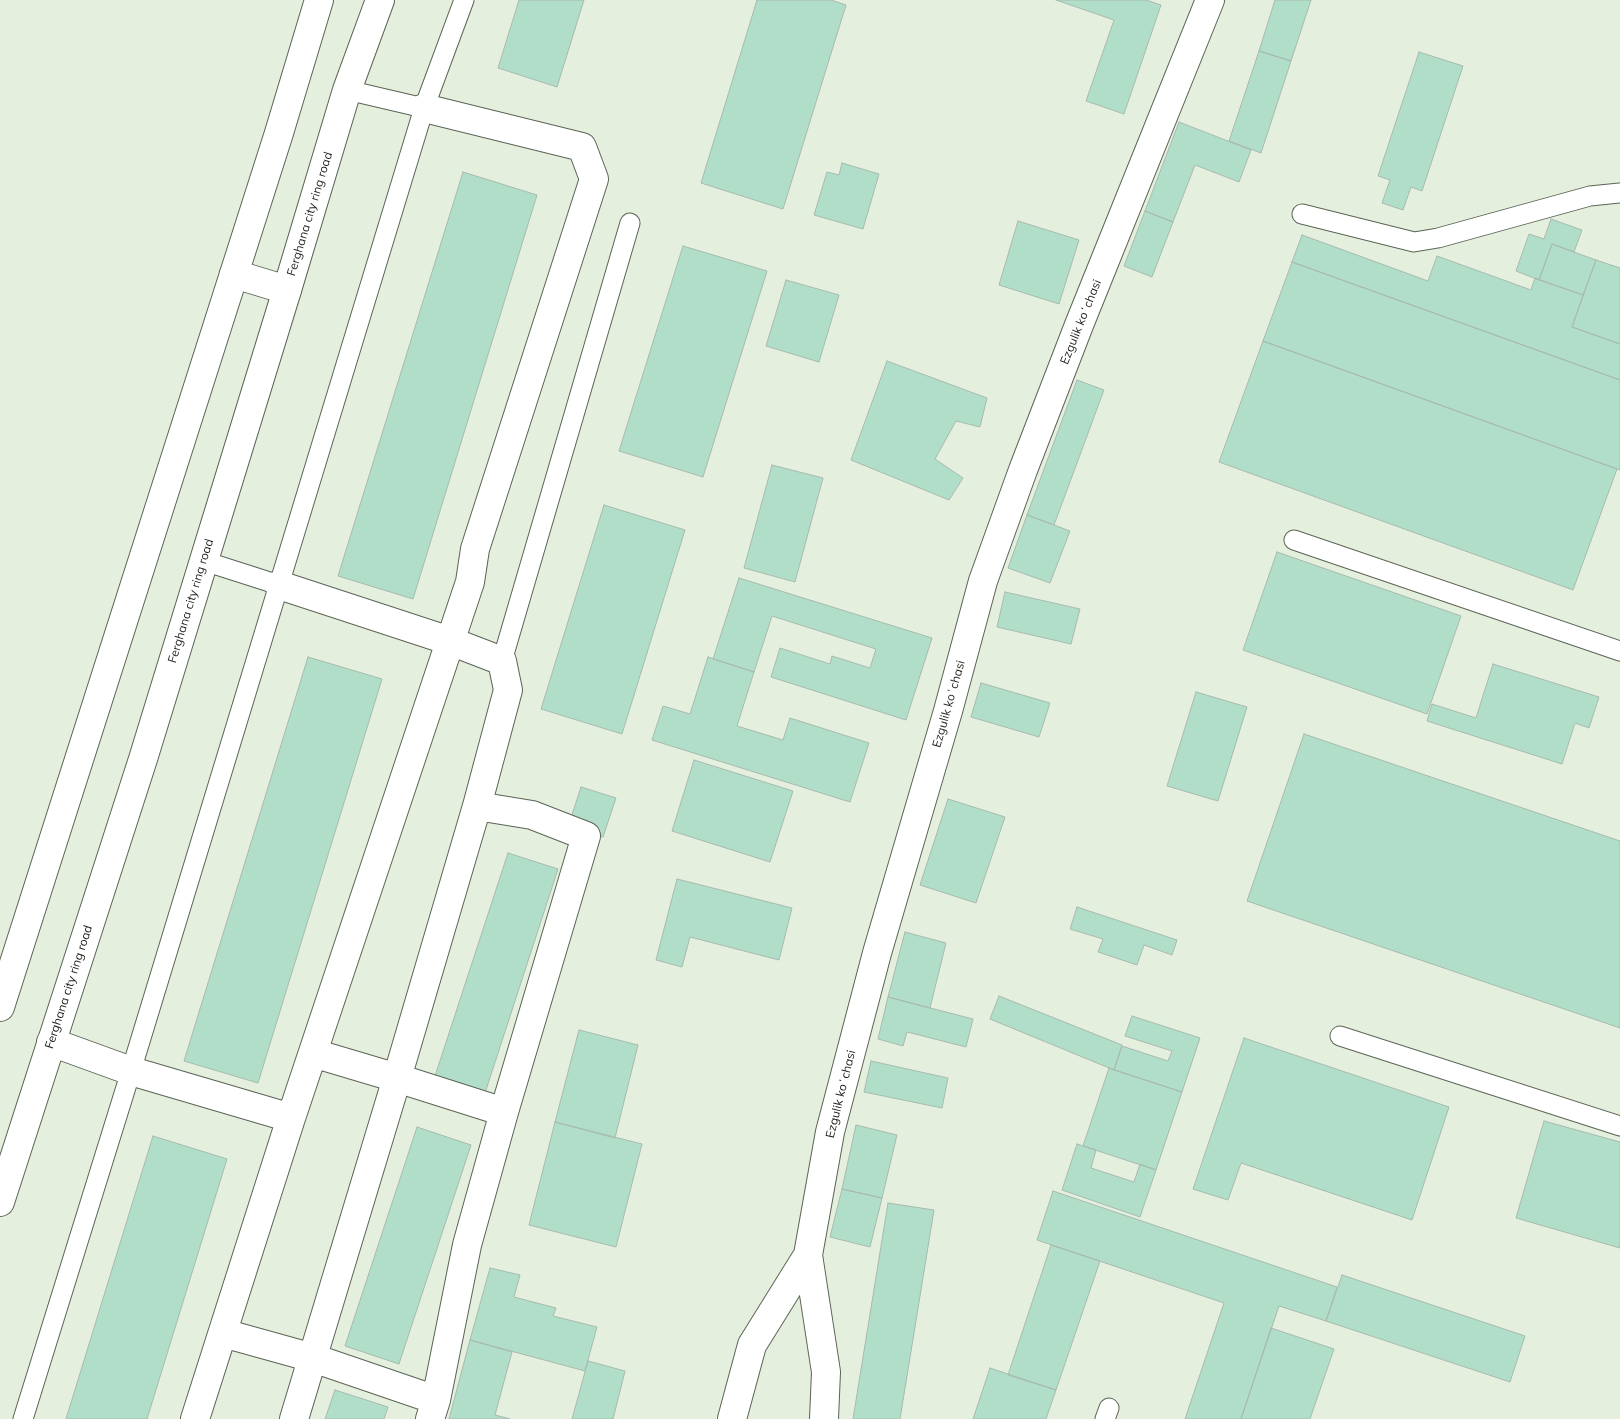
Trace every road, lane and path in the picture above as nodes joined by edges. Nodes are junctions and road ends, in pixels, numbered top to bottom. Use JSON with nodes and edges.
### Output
{"nodes":[{"id":1,"x":319,"y":0,"type":"edge"},
{"id":2,"x":380,"y":0,"type":"edge"},
{"id":3,"x":464,"y":0,"type":"edge"},
{"id":4,"x":1210,"y":0,"type":"edge"},
{"id":5,"x":347,"y":90,"type":"junction"},
{"id":6,"x":424,"y":108,"type":"junction"},
{"id":7,"x":1620,"y":193,"type":"edge"},
{"id":8,"x":1302,"y":214,"type":"dead end"},
{"id":9,"x":630,"y":223,"type":"dead end"},
{"id":10,"x":234,"y":274,"type":"junction"},
{"id":11,"x":287,"y":290,"type":"junction"},
{"id":12,"x":1294,"y":540,"type":"dead end"},
{"id":13,"x":204,"y":561,"type":"junction"},
{"id":14,"x":279,"y":584,"type":"junction"},
{"id":15,"x":450,"y":641,"type":"junction"},
{"id":16,"x":1620,"y":652,"type":"edge"},
{"id":17,"x":502,"y":661,"type":"junction"},
{"id":18,"x":477,"y":806,"type":"junction"},
{"id":19,"x":0,"y":1007,"type":"edge"},
{"id":20,"x":1340,"y":1036,"type":"dead end"},
{"id":21,"x":51,"y":1042,"type":"junction"},
{"id":22,"x":313,"y":1054,"type":"junction"},
{"id":23,"x":131,"y":1071,"type":"junction"},
{"id":24,"x":398,"y":1078,"type":"junction"},
{"id":25,"x":504,"y":1112,"type":"junction"},
{"id":26,"x":291,"y":1118,"type":"junction"},
{"id":27,"x":1620,"y":1126,"type":"edge"},
{"id":28,"x":0,"y":1202,"type":"edge"},
{"id":29,"x":808,"y":1255,"type":"junction"},
{"id":30,"x":223,"y":1333,"type":"junction"},
{"id":31,"x":313,"y":1358,"type":"junction"},
{"id":32,"x":433,"y":1410,"type":"edge"},
{"id":33,"x":22,"y":1419,"type":"edge"},
{"id":34,"x":194,"y":1419,"type":"edge"},
{"id":35,"x":294,"y":1419,"type":"edge"},
{"id":36,"x":732,"y":1419,"type":"edge"},
{"id":37,"x":824,"y":1419,"type":"edge"}],
"edges":[{"from":1,"to":10,"type":"main road"},
{"from":2,"to":5,"type":"main road","name":"Ferghana city ring road"},
{"from":3,"to":6,"type":"lane"},
{"from":4,"to":29,"type":"main road","name":"Ezgulik koʻchasi"},
{"from":5,"to":6,"type":"lane"},
{"from":5,"to":11,"type":"main road","name":"Ferghana city ring road"},
{"from":6,"to":14,"type":"lane"},
{"from":6,"to":15,"type":"main road"},
{"from":7,"to":8,"type":"lane"},
{"from":9,"to":17,"type":"lane"},
{"from":10,"to":11,"type":"main road"},
{"from":10,"to":19,"type":"main road"},
{"from":11,"to":13,"type":"main road","name":"Ferghana city ring road"},
{"from":12,"to":16,"type":"lane"},
{"from":13,"to":14,"type":"lane"},
{"from":13,"to":21,"type":"main road","name":"Ferghana city ring road"},
{"from":14,"to":15,"type":"main road"},
{"from":14,"to":23,"type":"lane"},
{"from":15,"to":17,"type":"main road"},
{"from":15,"to":22,"type":"main road"},
{"from":17,"to":18,"type":"main road"},
{"from":18,"to":24,"type":"main road"},
{"from":18,"to":25,"type":"main road"},
{"from":20,"to":27,"type":"lane"},
{"from":21,"to":23,"type":"main road"},
{"from":21,"to":28,"type":"main road","name":"Ferghana city ring road"},
{"from":22,"to":24,"type":"main road"},
{"from":22,"to":26,"type":"main road"},
{"from":23,"to":26,"type":"main road"},
{"from":23,"to":33,"type":"lane"},
{"from":24,"to":25,"type":"main road"},
{"from":24,"to":31,"type":"main road"},
{"from":25,"to":32,"type":"main road"},
{"from":26,"to":30,"type":"main road"},
{"from":29,"to":36,"type":"main road","name":"Ezgulik koʻchasi"},
{"from":29,"to":37,"type":"main road"},
{"from":30,"to":31,"type":"main road"},
{"from":30,"to":34,"type":"main road"},
{"from":31,"to":32,"type":"main road"},
{"from":31,"to":35,"type":"main road"}]}
